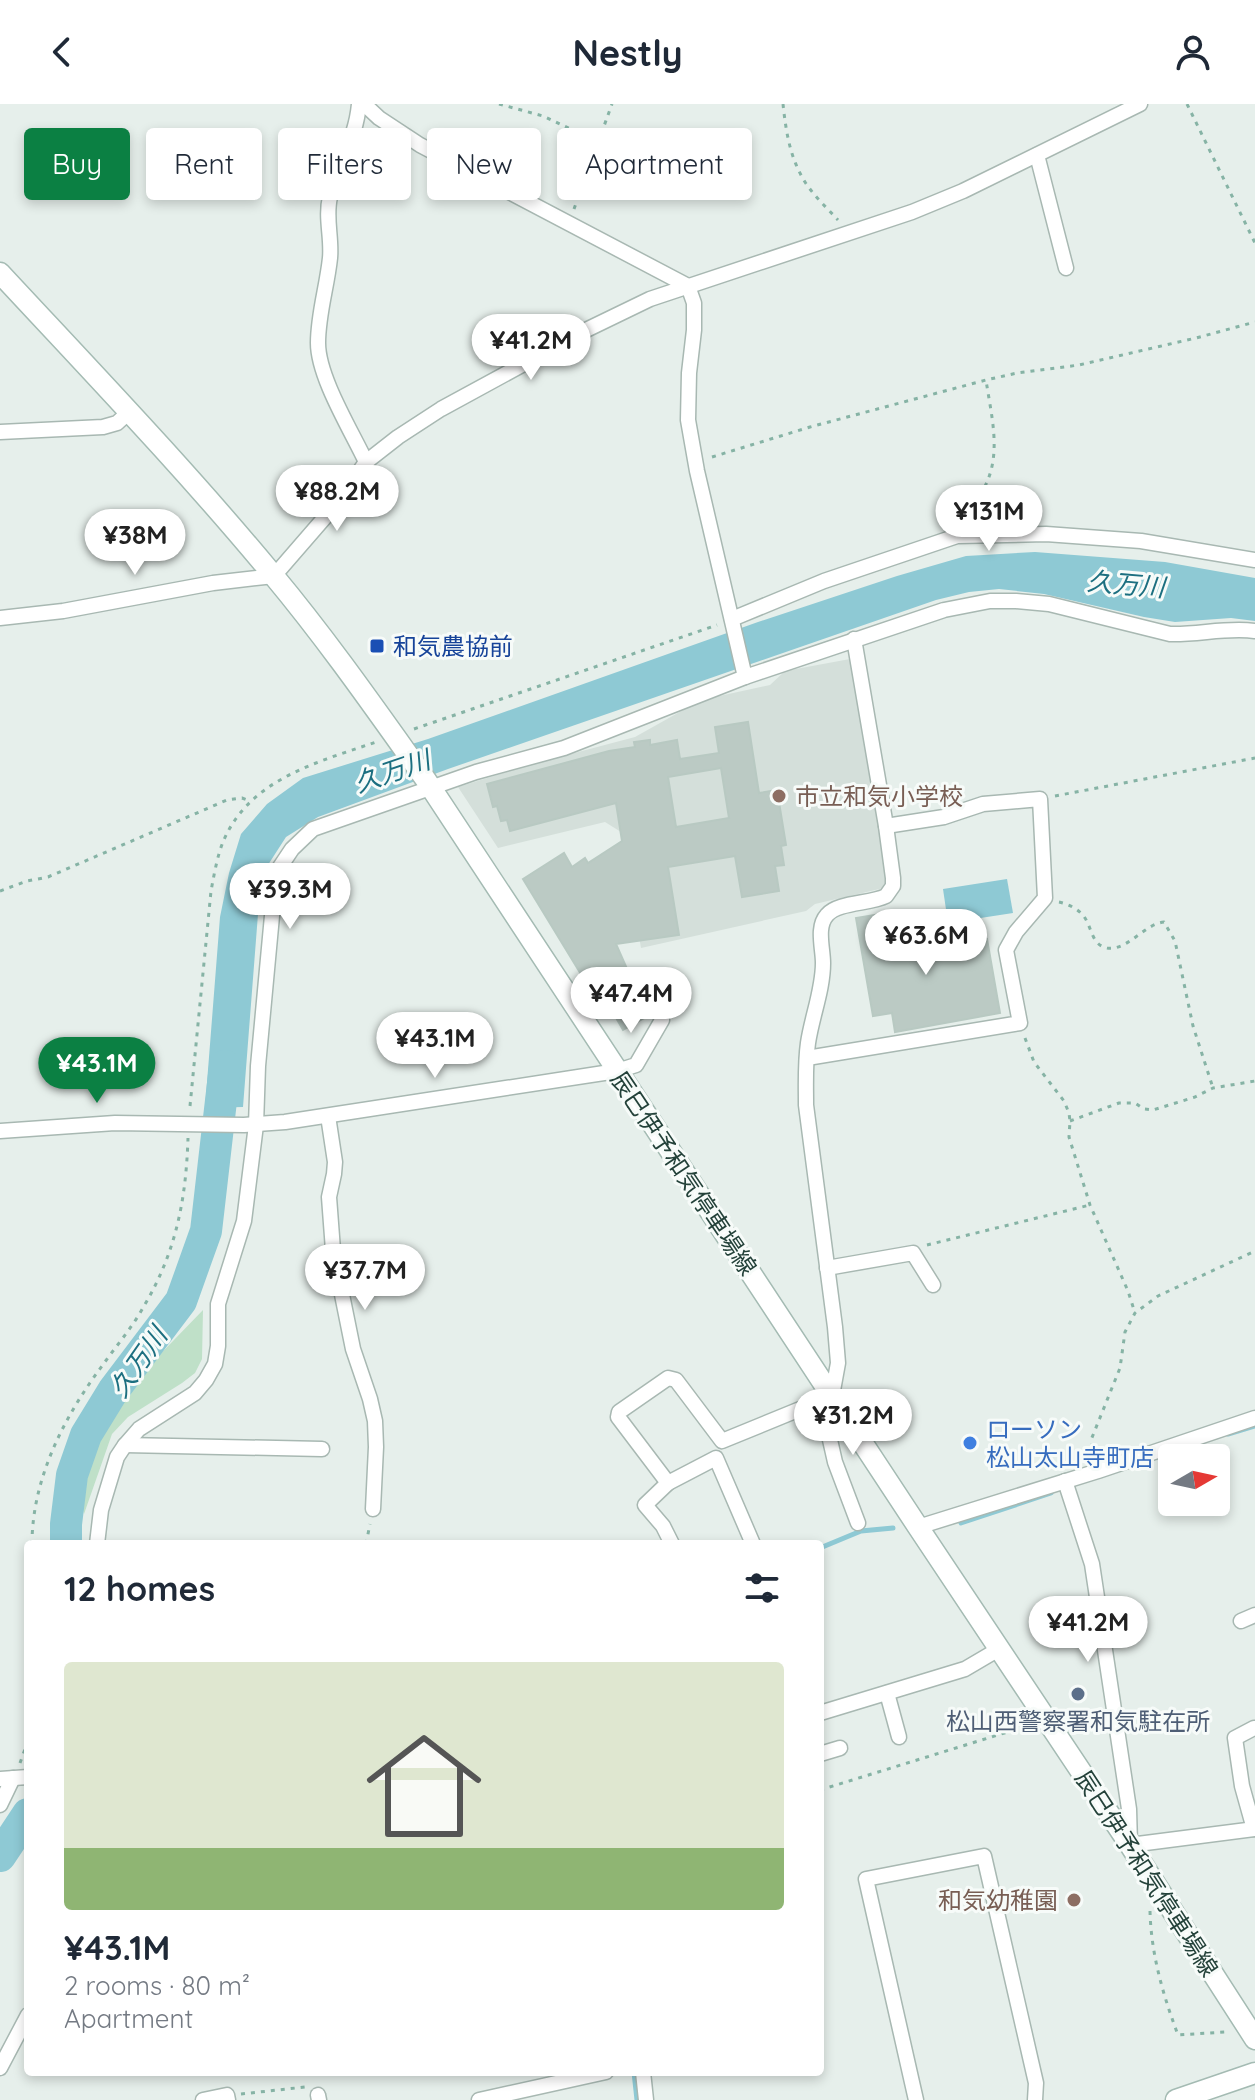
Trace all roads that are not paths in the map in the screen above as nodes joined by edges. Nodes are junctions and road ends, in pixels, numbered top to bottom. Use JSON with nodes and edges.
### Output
{"nodes":[{"id":1,"x":362,"y":104,"type":"edge"},
{"id":2,"x":1140,"y":104,"type":"edge"},
{"id":3,"x":1037,"y":155,"type":"junction"},
{"id":4,"x":1066,"y":268,"type":"dead end"},
{"id":5,"x":0,"y":273,"type":"edge"},
{"id":6,"x":688,"y":286,"type":"junction"},
{"id":7,"x":129,"y":412,"type":"junction"},
{"id":8,"x":0,"y":432,"type":"edge"},
{"id":9,"x":366,"y":462,"type":"junction"},
{"id":10,"x":1255,"y":560,"type":"edge"},
{"id":11,"x":274,"y":576,"type":"junction"},
{"id":12,"x":0,"y":618,"type":"edge"},
{"id":13,"x":732,"y":621,"type":"junction"},
{"id":14,"x":1255,"y":631,"type":"edge"},
{"id":15,"x":854,"y":639,"type":"junction"},
{"id":16,"x":744,"y":673,"type":"junction"},
{"id":17,"x":428,"y":784,"type":"junction"},
{"id":18,"x":886,"y":826,"type":"junction"},
{"id":19,"x":662,"y":1020,"type":"dead end"},
{"id":20,"x":807,"y":1058,"type":"junction"},
{"id":21,"x":617,"y":1071,"type":"junction"},
{"id":22,"x":328,"y":1116,"type":"junction"},
{"id":23,"x":250,"y":1125,"type":"junction"},
{"id":24,"x":0,"y":1131,"type":"edge"},
{"id":25,"x":827,"y":1268,"type":"junction"},
{"id":26,"x":933,"y":1285,"type":"dead end"},
{"id":27,"x":826,"y":1398,"type":"junction"},
{"id":28,"x":1255,"y":1418,"type":"edge"},
{"id":29,"x":722,"y":1441,"type":"junction"},
{"id":30,"x":125,"y":1445,"type":"junction"},
{"id":31,"x":322,"y":1449,"type":"dead end"},
{"id":32,"x":716,"y":1458,"type":"junction"},
{"id":33,"x":1065,"y":1481,"type":"junction"},
{"id":34,"x":668,"y":1483,"type":"junction"},
{"id":35,"x":373,"y":1509,"type":"dead end"},
{"id":36,"x":858,"y":1523,"type":"dead end"},
{"id":37,"x":918,"y":1527,"type":"junction"},
{"id":38,"x":97,"y":1540,"type":"edge"},
{"id":39,"x":670,"y":1540,"type":"edge"},
{"id":40,"x":751,"y":1540,"type":"edge"},
{"id":41,"x":999,"y":1649,"type":"junction"},
{"id":42,"x":887,"y":1693,"type":"junction"},
{"id":43,"x":824,"y":1712,"type":"edge"},
{"id":44,"x":1254,"y":1728,"type":"edge"},
{"id":45,"x":899,"y":1737,"type":"dead end"},
{"id":46,"x":840,"y":1748,"type":"dead end"},
{"id":47,"x":824,"y":1753,"type":"edge"},
{"id":48,"x":15,"y":1778,"type":"edge"},
{"id":49,"x":0,"y":1805,"type":"edge"},
{"id":50,"x":1254,"y":1829,"type":"edge"},
{"id":51,"x":1130,"y":1845,"type":"junction"},
{"id":52,"x":24,"y":2023,"type":"edge"},
{"id":53,"x":1252,"y":2034,"type":"edge"},
{"id":54,"x":0,"y":2068,"type":"edge"},
{"id":55,"x":1255,"y":2073,"type":"edge"},
{"id":56,"x":571,"y":2076,"type":"edge"},
{"id":57,"x":643,"y":2076,"type":"edge"},
{"id":58,"x":228,"y":2098,"type":"edge"},
{"id":59,"x":203,"y":2100,"type":"edge"},
{"id":60,"x":479,"y":2100,"type":"edge"},
{"id":61,"x":646,"y":2100,"type":"edge"},
{"id":62,"x":916,"y":2100,"type":"edge"},
{"id":63,"x":1035,"y":2100,"type":"edge"},
{"id":64,"x":1176,"y":2100,"type":"edge"}],
"edges":[{"from":1,"to":6,"type":"street"},
{"from":1,"to":9,"type":"street"},
{"from":2,"to":3,"type":"street"},
{"from":3,"to":4,"type":"street"},
{"from":3,"to":6,"type":"street"},
{"from":5,"to":7,"type":"main road","name":"辰巳伊予和気停車場線"},
{"from":6,"to":9,"type":"street"},
{"from":6,"to":13,"type":"street"},
{"from":7,"to":8,"type":"street"},
{"from":7,"to":11,"type":"main road","name":"辰巳伊予和気停車場線"},
{"from":9,"to":11,"type":"street"},
{"from":10,"to":13,"type":"street"},
{"from":11,"to":12,"type":"street"},
{"from":11,"to":17,"type":"main road","name":"辰巳伊予和気停車場線"},
{"from":13,"to":16,"type":"street"},
{"from":14,"to":15,"type":"street"},
{"from":15,"to":16,"type":"street"},
{"from":15,"to":18,"type":"street"},
{"from":16,"to":17,"type":"street"},
{"from":17,"to":21,"type":"main road","name":"辰巳伊予和気停車場線"},
{"from":17,"to":23,"type":"street"},
{"from":18,"to":20,"type":"street"},
{"from":18,"to":20,"type":"street"},
{"from":19,"to":21,"type":"street"},
{"from":20,"to":25,"type":"street"},
{"from":21,"to":22,"type":"street"},
{"from":21,"to":27,"type":"main road","name":"辰巳伊予和気停車場線"},
{"from":22,"to":23,"type":"street"},
{"from":22,"to":35,"type":"street"},
{"from":23,"to":24,"type":"street"},
{"from":23,"to":30,"type":"street"},
{"from":25,"to":26,"type":"street"},
{"from":25,"to":27,"type":"street"},
{"from":27,"to":29,"type":"street"},
{"from":27,"to":36,"type":"street"},
{"from":27,"to":37,"type":"main road","name":"辰巳伊予和気停車場線"},
{"from":28,"to":33,"type":"street"},
{"from":29,"to":32,"type":"street"},
{"from":29,"to":34,"type":"street"},
{"from":30,"to":31,"type":"street"},
{"from":30,"to":38,"type":"street"},
{"from":32,"to":34,"type":"street"},
{"from":32,"to":40,"type":"street"},
{"from":33,"to":37,"type":"street"},
{"from":33,"to":51,"type":"street"},
{"from":34,"to":39,"type":"street"},
{"from":37,"to":41,"type":"main road","name":"辰巳伊予和気停車場線"},
{"from":41,"to":42,"type":"street"},
{"from":41,"to":51,"type":"main road","name":"辰巳伊予和気停車場線"},
{"from":42,"to":43,"type":"street"},
{"from":42,"to":45,"type":"street"},
{"from":44,"to":50,"type":"street"},
{"from":46,"to":47,"type":"street"},
{"from":48,"to":49,"type":"street"},
{"from":50,"to":51,"type":"street"},
{"from":51,"to":53,"type":"main road","name":"辰巳伊予和気停車場線"},
{"from":52,"to":54,"type":"street"},
{"from":55,"to":64,"type":"main road"},
{"from":56,"to":60,"type":"street"},
{"from":57,"to":61,"type":"street"},
{"from":58,"to":59,"type":"street"},
{"from":62,"to":63,"type":"street"}]}
